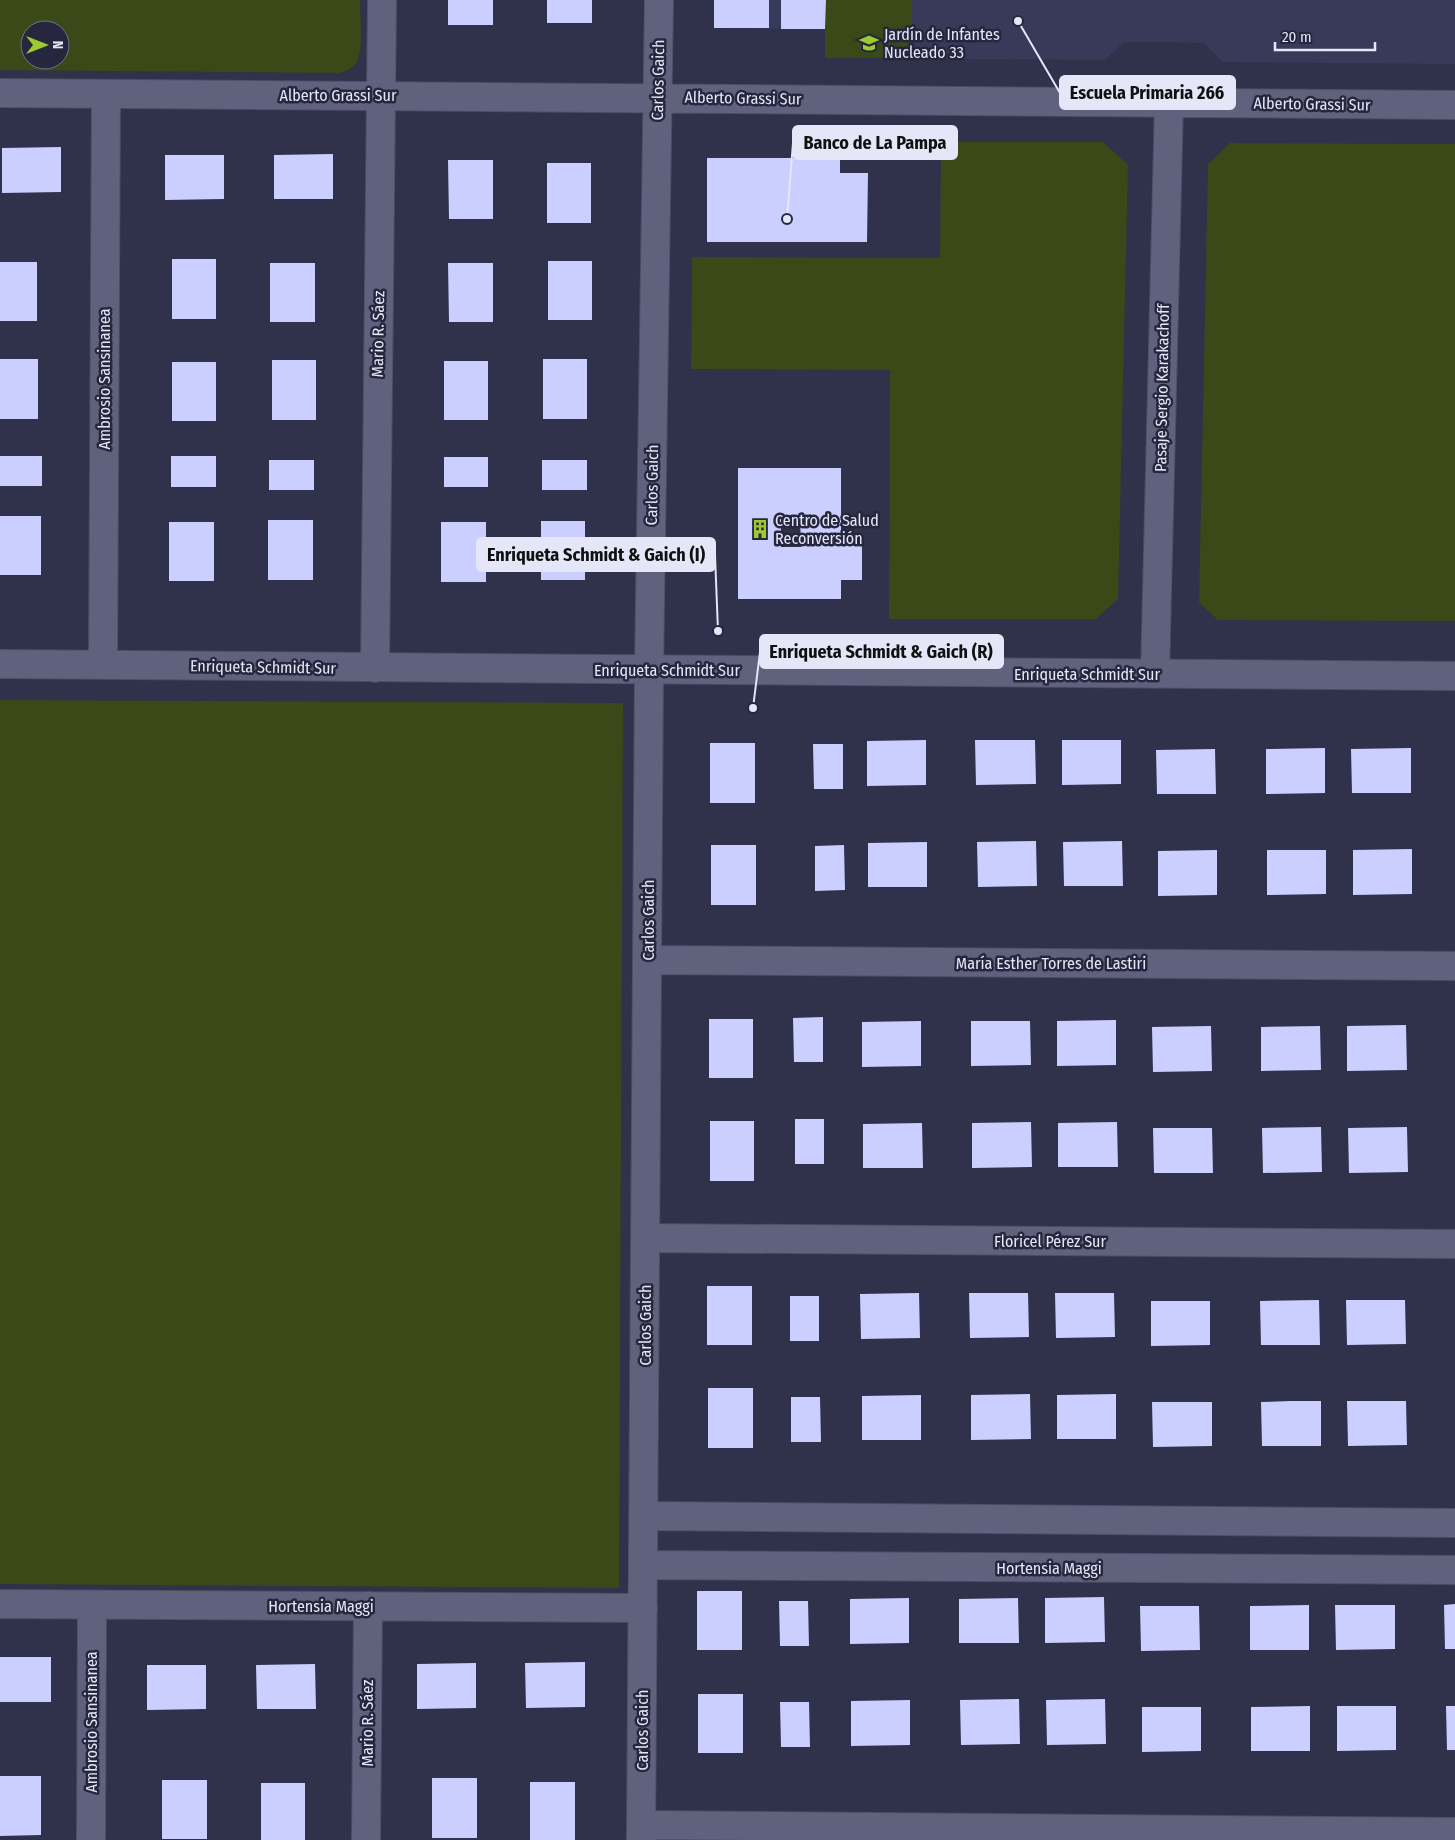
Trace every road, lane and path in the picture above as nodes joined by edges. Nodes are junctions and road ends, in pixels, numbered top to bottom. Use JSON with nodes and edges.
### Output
{"nodes":[{"id":1,"x":382,"y":0,"type":"edge"},
{"id":2,"x":659,"y":0,"type":"edge"},
{"id":3,"x":0,"y":93,"type":"edge"},
{"id":4,"x":106,"y":94,"type":"junction"},
{"id":5,"x":381,"y":96,"type":"junction"},
{"id":6,"x":658,"y":98,"type":"junction"},
{"id":7,"x":1169,"y":102,"type":"junction"},
{"id":8,"x":1455,"y":105,"type":"edge"},
{"id":9,"x":0,"y":664,"type":"edge"},
{"id":10,"x":103,"y":665,"type":"junction"},
{"id":11,"x":375,"y":668,"type":"junction"},
{"id":12,"x":649,"y":670,"type":"junction"},
{"id":13,"x":1155,"y":674,"type":"junction"},
{"id":14,"x":1455,"y":676,"type":"edge"},
{"id":15,"x":647,"y":960,"type":"junction"},
{"id":16,"x":1455,"y":966,"type":"edge"},
{"id":17,"x":645,"y":1238,"type":"junction"},
{"id":18,"x":1455,"y":1244,"type":"edge"},
{"id":19,"x":643,"y":1516,"type":"junction"},
{"id":20,"x":1455,"y":1523,"type":"edge"},
{"id":21,"x":643,"y":1565,"type":"junction"},
{"id":22,"x":1455,"y":1570,"type":"edge"},
{"id":23,"x":0,"y":1604,"type":"edge"},
{"id":24,"x":92,"y":1605,"type":"junction"},
{"id":25,"x":368,"y":1606,"type":"junction"},
{"id":26,"x":643,"y":1608,"type":"junction"},
{"id":27,"x":1455,"y":1832,"type":"edge"},
{"id":28,"x":641,"y":1833,"type":"edge"},
{"id":29,"x":91,"y":1840,"type":"edge"},
{"id":30,"x":366,"y":1840,"type":"edge"}],
"edges":[{"from":1,"to":5,"type":"street","name":"Mario R. Sáez"},
{"from":2,"to":6,"type":"street","name":"Carlos Gaich"},
{"from":3,"to":4,"type":"street","name":"Alberto Grassi Sur"},
{"from":4,"to":5,"type":"street","name":"Alberto Grassi Sur"},
{"from":4,"to":10,"type":"street","name":"Ambrosio Sansinanea"},
{"from":5,"to":6,"type":"street","name":"Alberto Grassi Sur"},
{"from":5,"to":11,"type":"street","name":"Mario R. Sáez"},
{"from":6,"to":7,"type":"street","name":"Alberto Grassi Sur"},
{"from":6,"to":12,"type":"street","name":"Carlos Gaich"},
{"from":7,"to":8,"type":"street","name":"Alberto Grassi Sur"},
{"from":7,"to":13,"type":"street","name":"Pasaje Sergio Karakachoff"},
{"from":9,"to":10,"type":"street","name":"Enriqueta Schmidt Sur"},
{"from":10,"to":11,"type":"street","name":"Enriqueta Schmidt Sur"},
{"from":11,"to":12,"type":"street","name":"Enriqueta Schmidt Sur"},
{"from":12,"to":13,"type":"street","name":"Enriqueta Schmidt Sur"},
{"from":12,"to":15,"type":"street","name":"Carlos Gaich"},
{"from":13,"to":14,"type":"street","name":"Enriqueta Schmidt Sur"},
{"from":15,"to":16,"type":"street","name":"María Esther Torres de Lastiri"},
{"from":15,"to":17,"type":"street","name":"Carlos Gaich"},
{"from":17,"to":18,"type":"street","name":"Floricel Pérez Sur"},
{"from":17,"to":19,"type":"street","name":"Carlos Gaich"},
{"from":19,"to":20,"type":"street"},
{"from":19,"to":21,"type":"street","name":"Carlos Gaich"},
{"from":21,"to":22,"type":"street","name":"Hortensia Maggi"},
{"from":21,"to":26,"type":"street","name":"Carlos Gaich"},
{"from":23,"to":24,"type":"street","name":"Hortensia Maggi"},
{"from":24,"to":25,"type":"street","name":"Hortensia Maggi"},
{"from":24,"to":29,"type":"street","name":"Ambrosio Sansinanea"},
{"from":25,"to":26,"type":"street","name":"Hortensia Maggi"},
{"from":25,"to":30,"type":"street","name":"Mario R. Sáez"},
{"from":26,"to":28,"type":"street","name":"Carlos Gaich"},
{"from":27,"to":28,"type":"street"}]}
